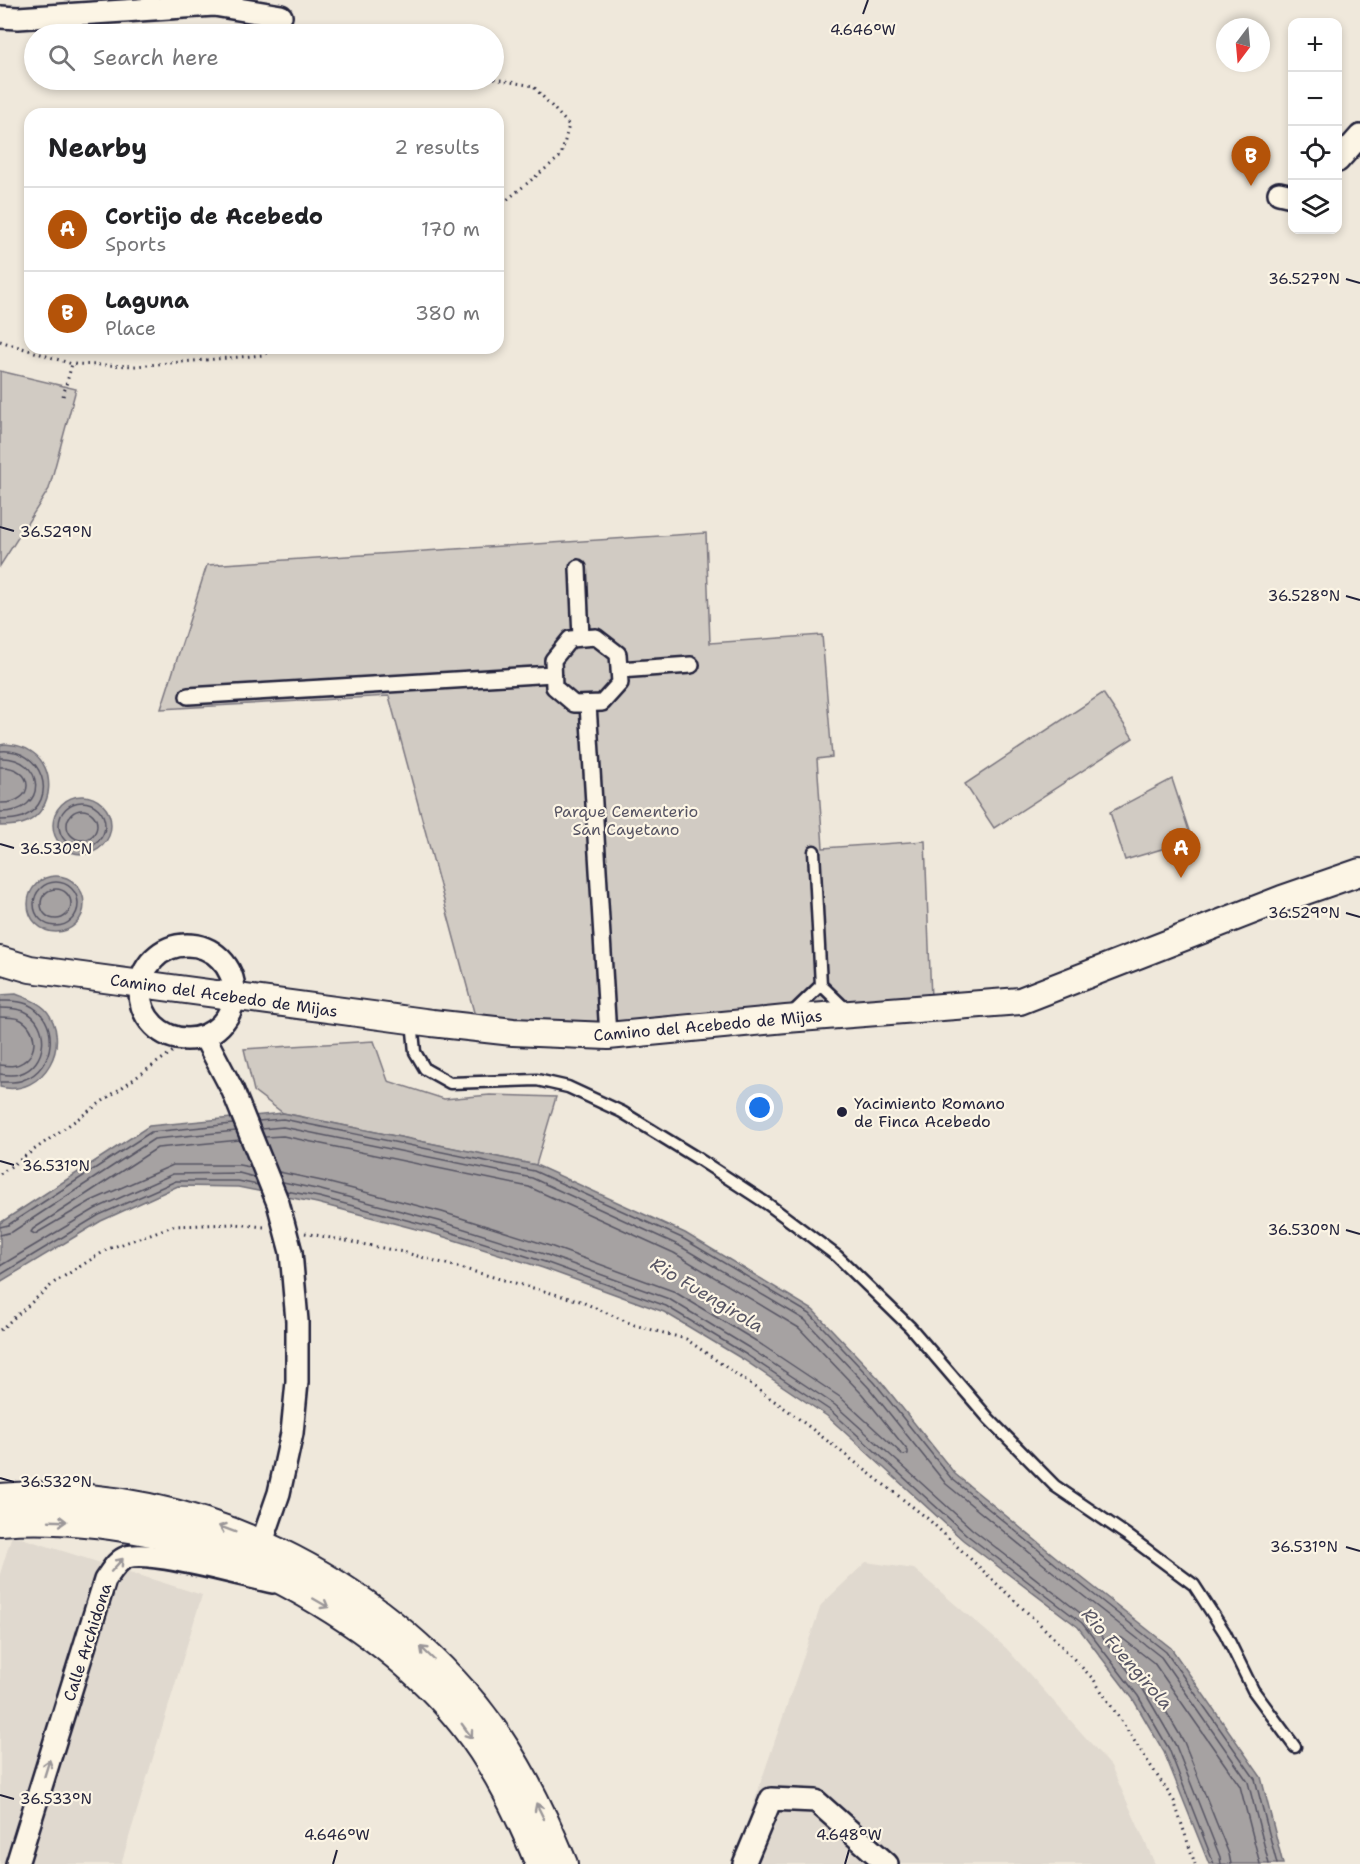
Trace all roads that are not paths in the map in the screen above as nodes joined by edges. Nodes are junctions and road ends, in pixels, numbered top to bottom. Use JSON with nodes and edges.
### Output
{"nodes":[{"id":1,"x":281,"y":16,"type":"dead end"},
{"id":2,"x":0,"y":17,"type":"edge"},
{"id":3,"x":1360,"y":136,"type":"edge"},
{"id":4,"x":1342,"y":156,"type":"edge"},
{"id":5,"x":578,"y":568,"type":"dead end"},
{"id":6,"x":581,"y":638,"type":"junction"},
{"id":7,"x":691,"y":665,"type":"dead end"},
{"id":8,"x":619,"y":670,"type":"junction"},
{"id":9,"x":553,"y":674,"type":"junction"},
{"id":10,"x":188,"y":696,"type":"dead end"},
{"id":11,"x":588,"y":704,"type":"junction"},
{"id":12,"x":814,"y":851,"type":"dead end"},
{"id":13,"x":1360,"y":872,"type":"edge"},
{"id":14,"x":0,"y":960,"type":"edge"},
{"id":15,"x":141,"y":984,"type":"junction"},
{"id":16,"x":821,"y":985,"type":"junction"},
{"id":17,"x":233,"y":997,"type":"junction"},
{"id":18,"x":850,"y":1014,"type":"junction"},
{"id":19,"x":786,"y":1018,"type":"junction"},
{"id":20,"x":412,"y":1020,"type":"junction"},
{"id":21,"x":608,"y":1036,"type":"junction"},
{"id":22,"x":197,"y":1037,"type":"junction"},
{"id":23,"x":0,"y":1497,"type":"edge"},
{"id":24,"x":0,"y":1522,"type":"edge"},
{"id":25,"x":262,"y":1542,"type":"junction"},
{"id":26,"x":295,"y":1587,"type":"junction"},
{"id":27,"x":1295,"y":1747,"type":"dead end"},
{"id":28,"x":17,"y":1864,"type":"edge"},
{"id":29,"x":539,"y":1864,"type":"edge"},
{"id":30,"x":564,"y":1864,"type":"edge"},
{"id":31,"x":744,"y":1864,"type":"edge"},
{"id":32,"x":887,"y":1864,"type":"edge"}],
"edges":[{"from":1,"to":2,"type":"street"},
{"from":3,"to":4,"type":"street"},
{"from":5,"to":6,"type":"street"},
{"from":6,"to":8,"type":"street"},
{"from":6,"to":9,"type":"street"},
{"from":7,"to":8,"type":"street"},
{"from":8,"to":11,"type":"street"},
{"from":9,"to":10,"type":"street"},
{"from":9,"to":11,"type":"street"},
{"from":11,"to":21,"type":"street"},
{"from":12,"to":16,"type":"lane"},
{"from":13,"to":18,"type":"street","name":"Camino del Acebedo de Mijas"},
{"from":14,"to":15,"type":"street","name":"Camino del Acebedo de Mijas"},
{"from":15,"to":17,"type":"street","name":"Camino del Acebedo de Mijas"},
{"from":15,"to":17,"type":"street"},
{"from":15,"to":22,"type":"street"},
{"from":16,"to":18,"type":"lane"},
{"from":16,"to":19,"type":"lane"},
{"from":17,"to":20,"type":"street","name":"Camino del Acebedo de Mijas"},
{"from":17,"to":22,"type":"street"},
{"from":18,"to":19,"type":"street","name":"Camino del Acebedo de Mijas"},
{"from":19,"to":21,"type":"street","name":"Camino del Acebedo de Mijas"},
{"from":20,"to":21,"type":"street","name":"Camino del Acebedo de Mijas"},
{"from":20,"to":27,"type":"lane"},
{"from":22,"to":25,"type":"street"},
{"from":25,"to":23,"type":"street","one_way":true},
{"from":24,"to":26,"type":"street","one_way":true},
{"from":30,"to":25,"type":"street","one_way":true},
{"from":28,"to":26,"type":"street","name":"Calle Archidona","one_way":true},
{"from":26,"to":29,"type":"street","one_way":true},
{"from":31,"to":32,"type":"street"}]}
